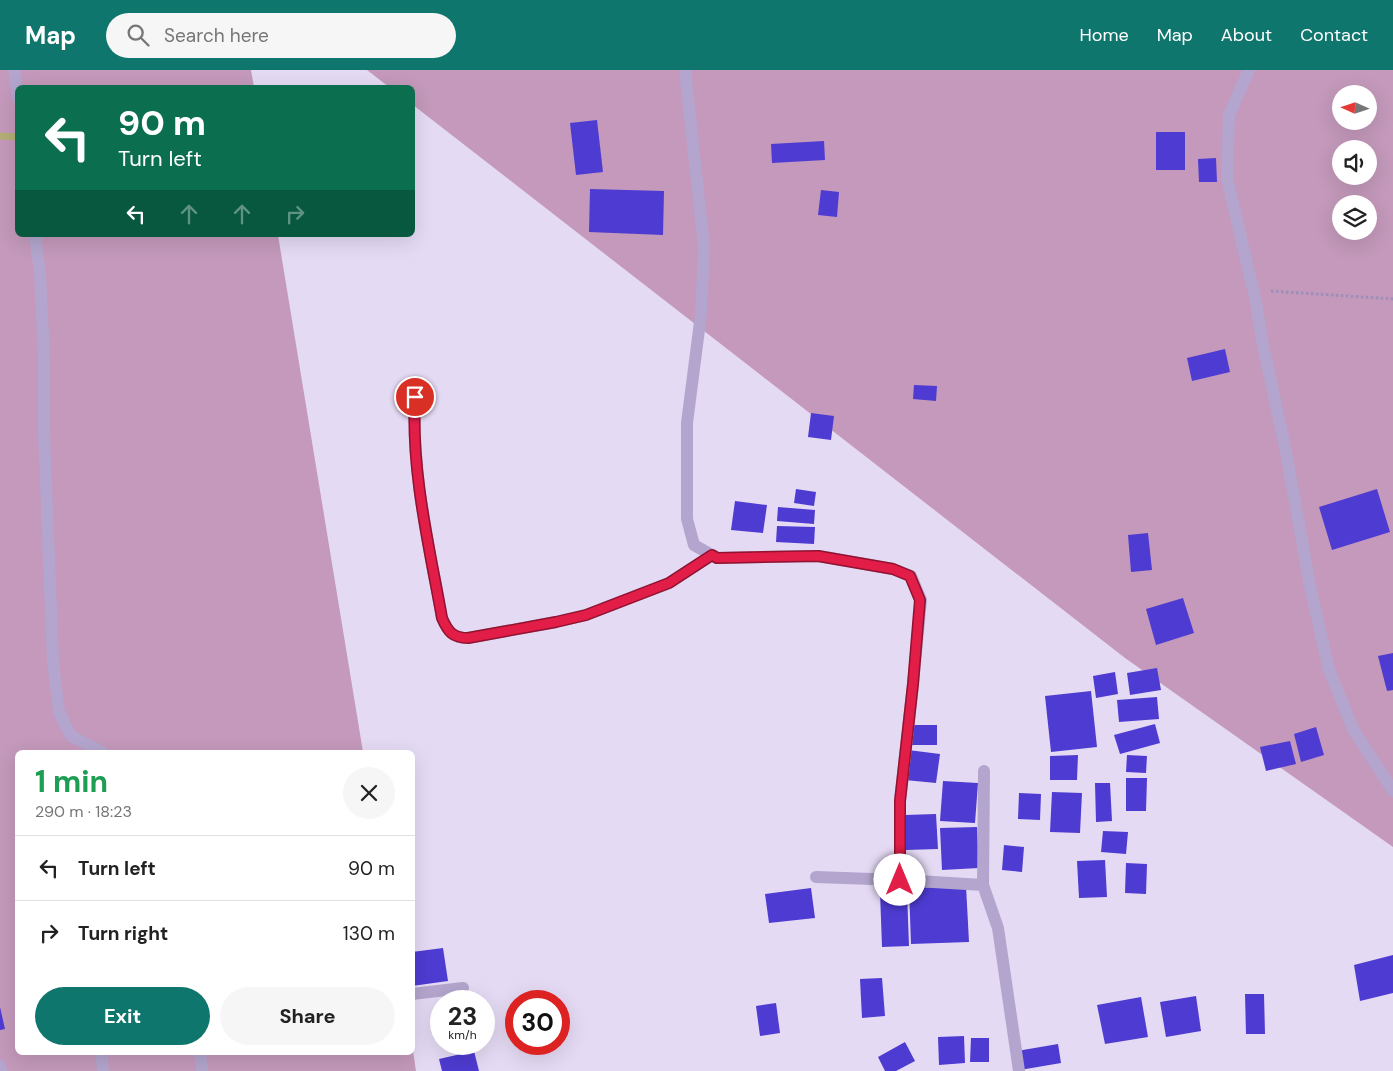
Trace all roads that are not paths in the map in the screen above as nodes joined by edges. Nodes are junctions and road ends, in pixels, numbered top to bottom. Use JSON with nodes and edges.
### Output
{"nodes":[{"id":1,"x":14,"y":70,"type":"edge"},
{"id":2,"x":685,"y":70,"type":"edge"},
{"id":3,"x":1249,"y":70,"type":"edge"},
{"id":4,"x":16,"y":85,"type":"edge"},
{"id":5,"x":35,"y":237,"type":"edge"},
{"id":6,"x":415,"y":397,"type":"dead end"},
{"id":7,"x":712,"y":555,"type":"junction"},
{"id":8,"x":98,"y":750,"type":"edge"},
{"id":9,"x":984,"y":771,"type":"dead end"},
{"id":10,"x":1393,"y":791,"type":"edge"},
{"id":11,"x":816,"y":877,"type":"dead end"},
{"id":12,"x":900,"y":880,"type":"junction"},
{"id":13,"x":983,"y":884,"type":"junction"},
{"id":14,"x":463,"y":988,"type":"dead end"},
{"id":15,"x":415,"y":994,"type":"edge"},
{"id":16,"x":102,"y":1055,"type":"edge"},
{"id":17,"x":200,"y":1055,"type":"edge"},
{"id":18,"x":0,"y":1066,"type":"edge"},
{"id":19,"x":1,"y":1071,"type":"edge"},
{"id":20,"x":103,"y":1071,"type":"edge"},
{"id":21,"x":202,"y":1071,"type":"edge"},
{"id":22,"x":1019,"y":1071,"type":"edge"}],
"edges":[{"from":1,"to":4,"type":"street"},
{"from":2,"to":7,"type":"street"},
{"from":3,"to":10,"type":"street"},
{"from":5,"to":8,"type":"street"},
{"from":6,"to":7,"type":"street"},
{"from":7,"to":12,"type":"street"},
{"from":9,"to":13,"type":"street"},
{"from":11,"to":12,"type":"street"},
{"from":12,"to":13,"type":"street"},
{"from":13,"to":22,"type":"street"},
{"from":14,"to":15,"type":"street"},
{"from":16,"to":20,"type":"street"},
{"from":17,"to":21,"type":"street"},
{"from":18,"to":19,"type":"street"}]}
